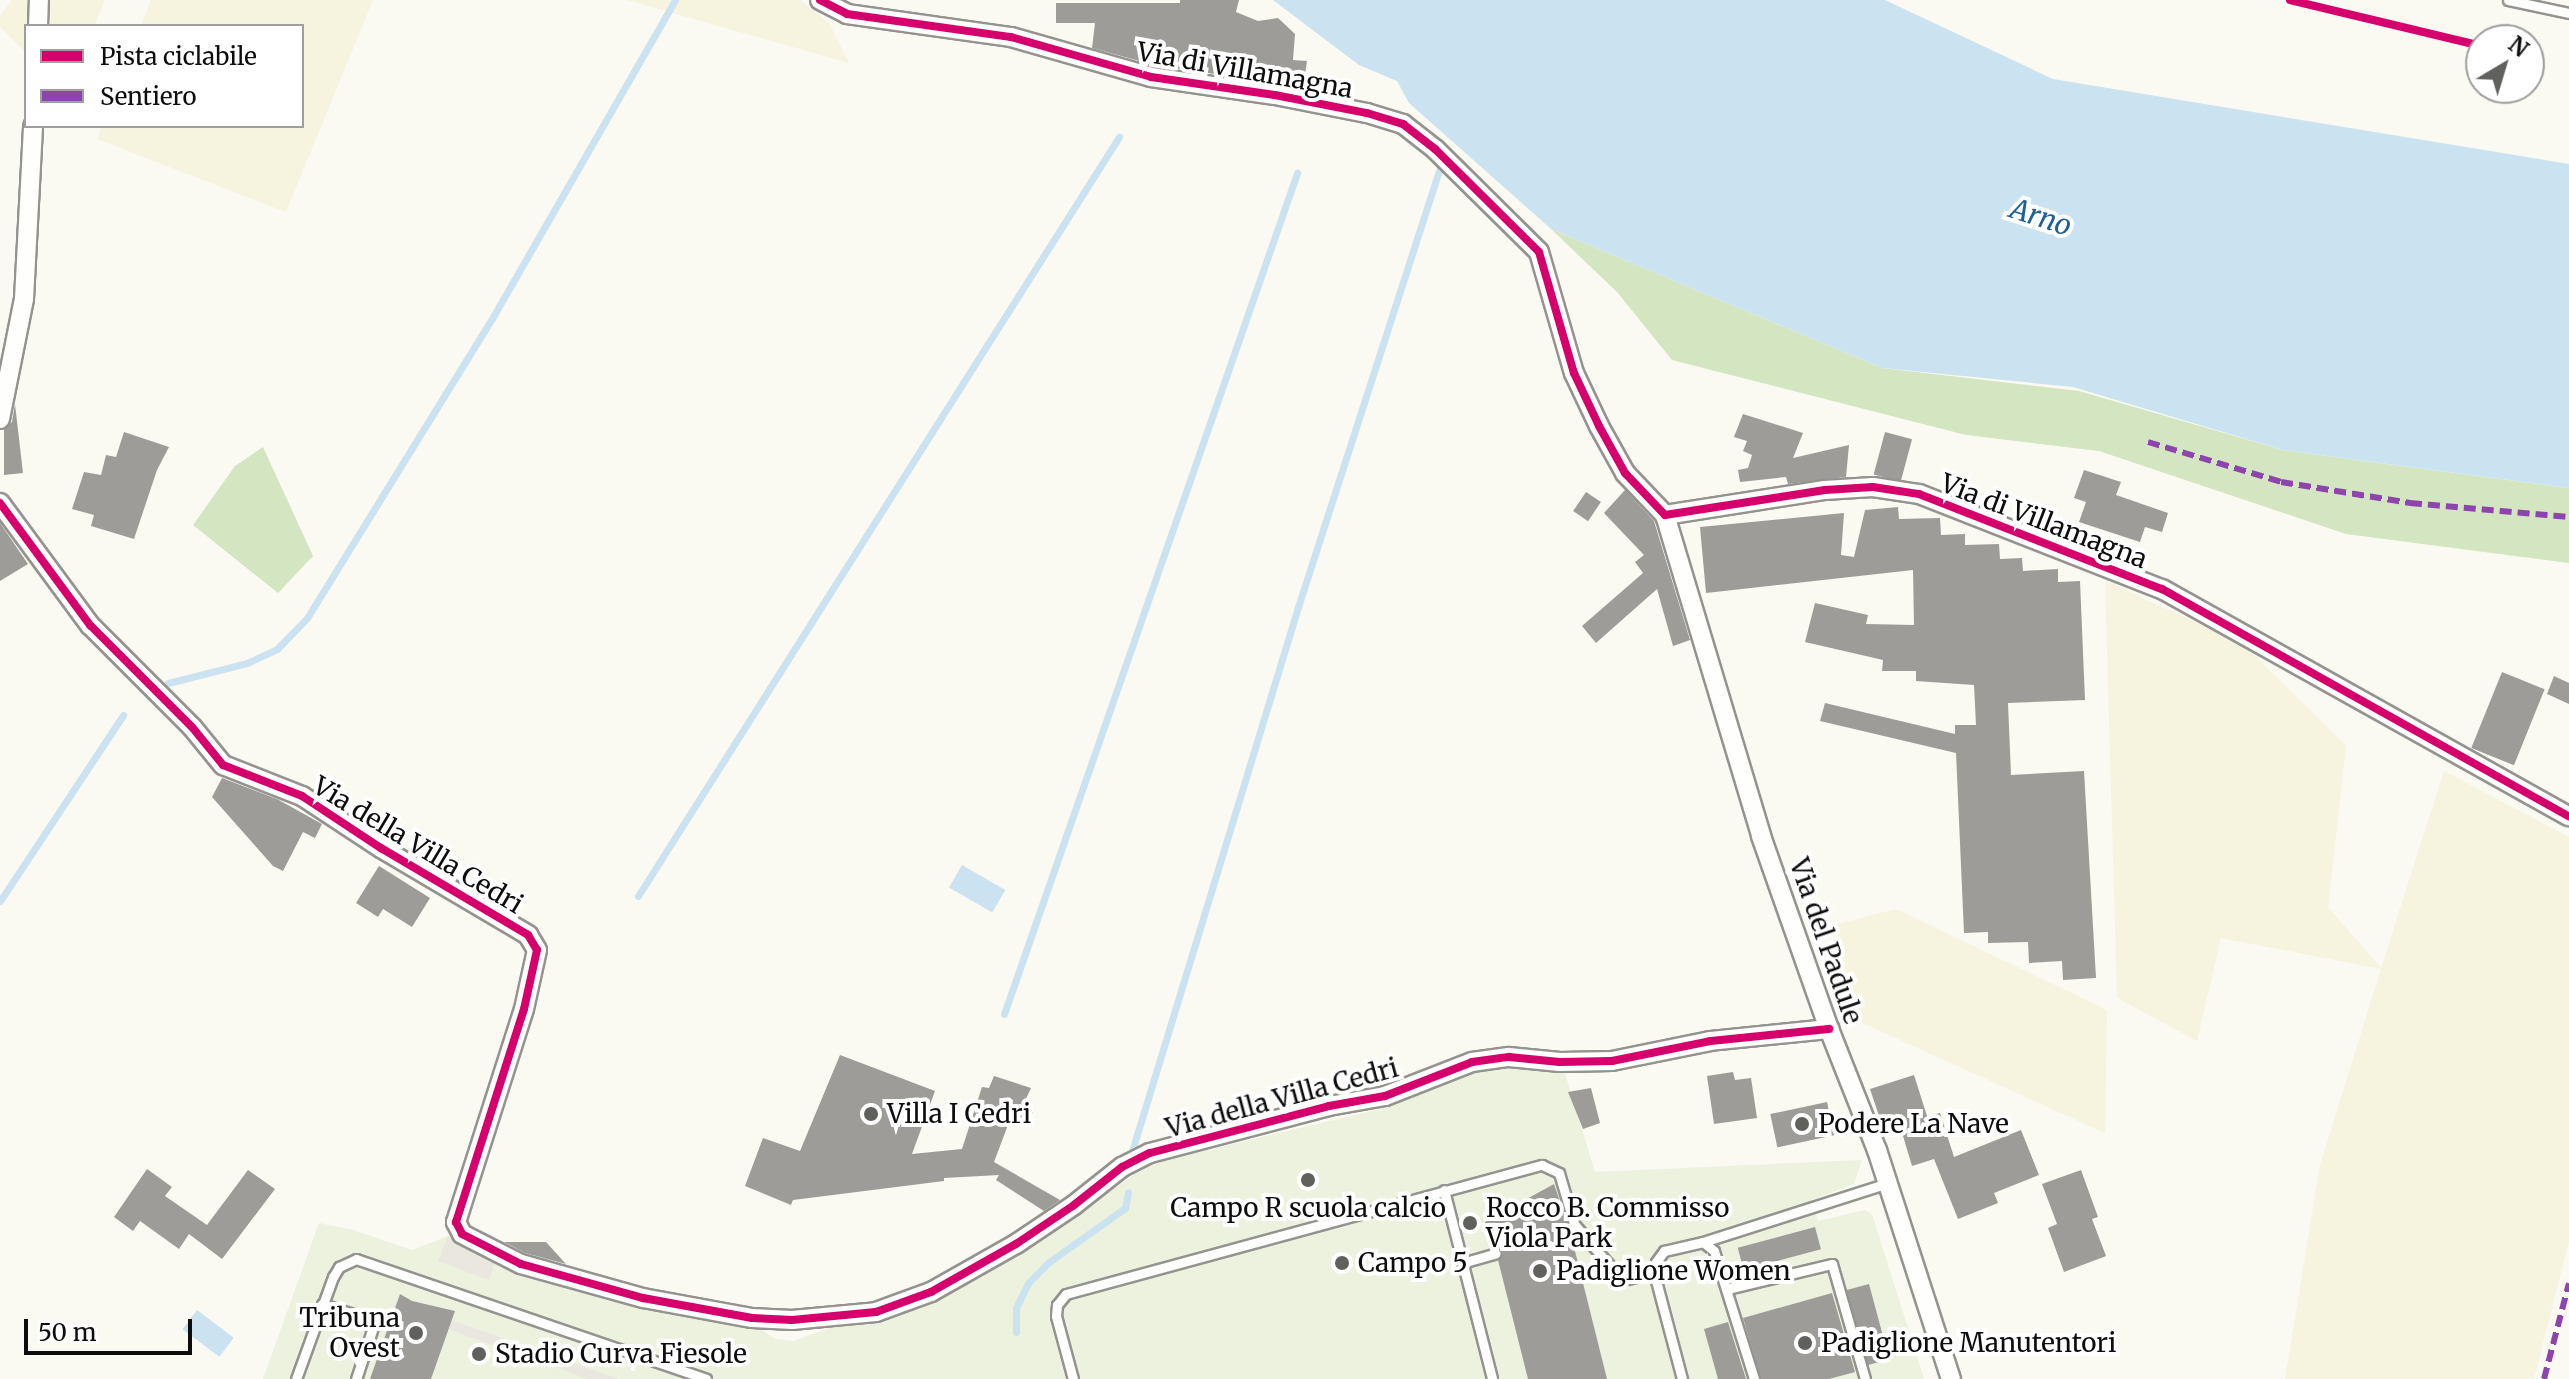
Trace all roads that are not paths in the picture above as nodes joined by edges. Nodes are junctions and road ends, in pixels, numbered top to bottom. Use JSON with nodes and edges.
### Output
{"nodes":[{"id":1,"x":39,"y":0,"type":"edge"},
{"id":2,"x":820,"y":0,"type":"edge"},
{"id":3,"x":2508,"y":0,"type":"edge"},
{"id":4,"x":2569,"y":13,"type":"edge"},
{"id":5,"x":38,"y":24,"type":"edge"},
{"id":6,"x":33,"y":128,"type":"edge"},
{"id":7,"x":0,"y":419,"type":"edge"},
{"id":8,"x":0,"y":503,"type":"edge"},
{"id":9,"x":1665,"y":515,"type":"junction"},
{"id":10,"x":2569,"y":816,"type":"edge"},
{"id":11,"x":1829,"y":1029,"type":"junction"},
{"id":12,"x":1888,"y":1183,"type":"junction"},
{"id":13,"x":1444,"y":1190,"type":"junction"},
{"id":14,"x":1703,"y":1242,"type":"junction"},
{"id":15,"x":1496,"y":1253,"type":"dead end"},
{"id":16,"x":1462,"y":1263,"type":"junction"},
{"id":17,"x":1654,"y":1273,"type":"junction"},
{"id":18,"x":1727,"y":1289,"type":"junction"},
{"id":19,"x":322,"y":1304,"type":"junction"},
{"id":20,"x":296,"y":1379,"type":"edge"},
{"id":21,"x":356,"y":1379,"type":"edge"},
{"id":22,"x":706,"y":1379,"type":"edge"},
{"id":23,"x":1073,"y":1379,"type":"edge"},
{"id":24,"x":1492,"y":1379,"type":"edge"},
{"id":25,"x":1682,"y":1379,"type":"edge"},
{"id":26,"x":1754,"y":1379,"type":"edge"},
{"id":27,"x":1865,"y":1379,"type":"edge"},
{"id":28,"x":1951,"y":1379,"type":"edge"}],
"edges":[{"from":1,"to":5,"type":"street"},
{"from":2,"to":9,"type":"street","name":"Via di Villamagna"},
{"from":3,"to":4,"type":"lane"},
{"from":6,"to":7,"type":"street"},
{"from":8,"to":11,"type":"street","name":"Via della Villa Cedri"},
{"from":9,"to":10,"type":"street","name":"Via di Villamagna"},
{"from":9,"to":11,"type":"street","name":"Via del Padule"},
{"from":11,"to":12,"type":"street","name":"Via del Padule"},
{"from":12,"to":14,"type":"lane"},
{"from":12,"to":28,"type":"street","name":"Via del Padule"},
{"from":13,"to":16,"type":"lane"},
{"from":13,"to":17,"type":"lane"},
{"from":13,"to":23,"type":"lane"},
{"from":14,"to":17,"type":"lane"},
{"from":14,"to":18,"type":"lane"},
{"from":15,"to":16,"type":"lane"},
{"from":16,"to":24,"type":"lane"},
{"from":17,"to":25,"type":"lane"},
{"from":18,"to":26,"type":"lane"},
{"from":18,"to":27,"type":"lane"},
{"from":19,"to":20,"type":"lane"},
{"from":19,"to":21,"type":"lane"},
{"from":19,"to":22,"type":"lane"}]}
